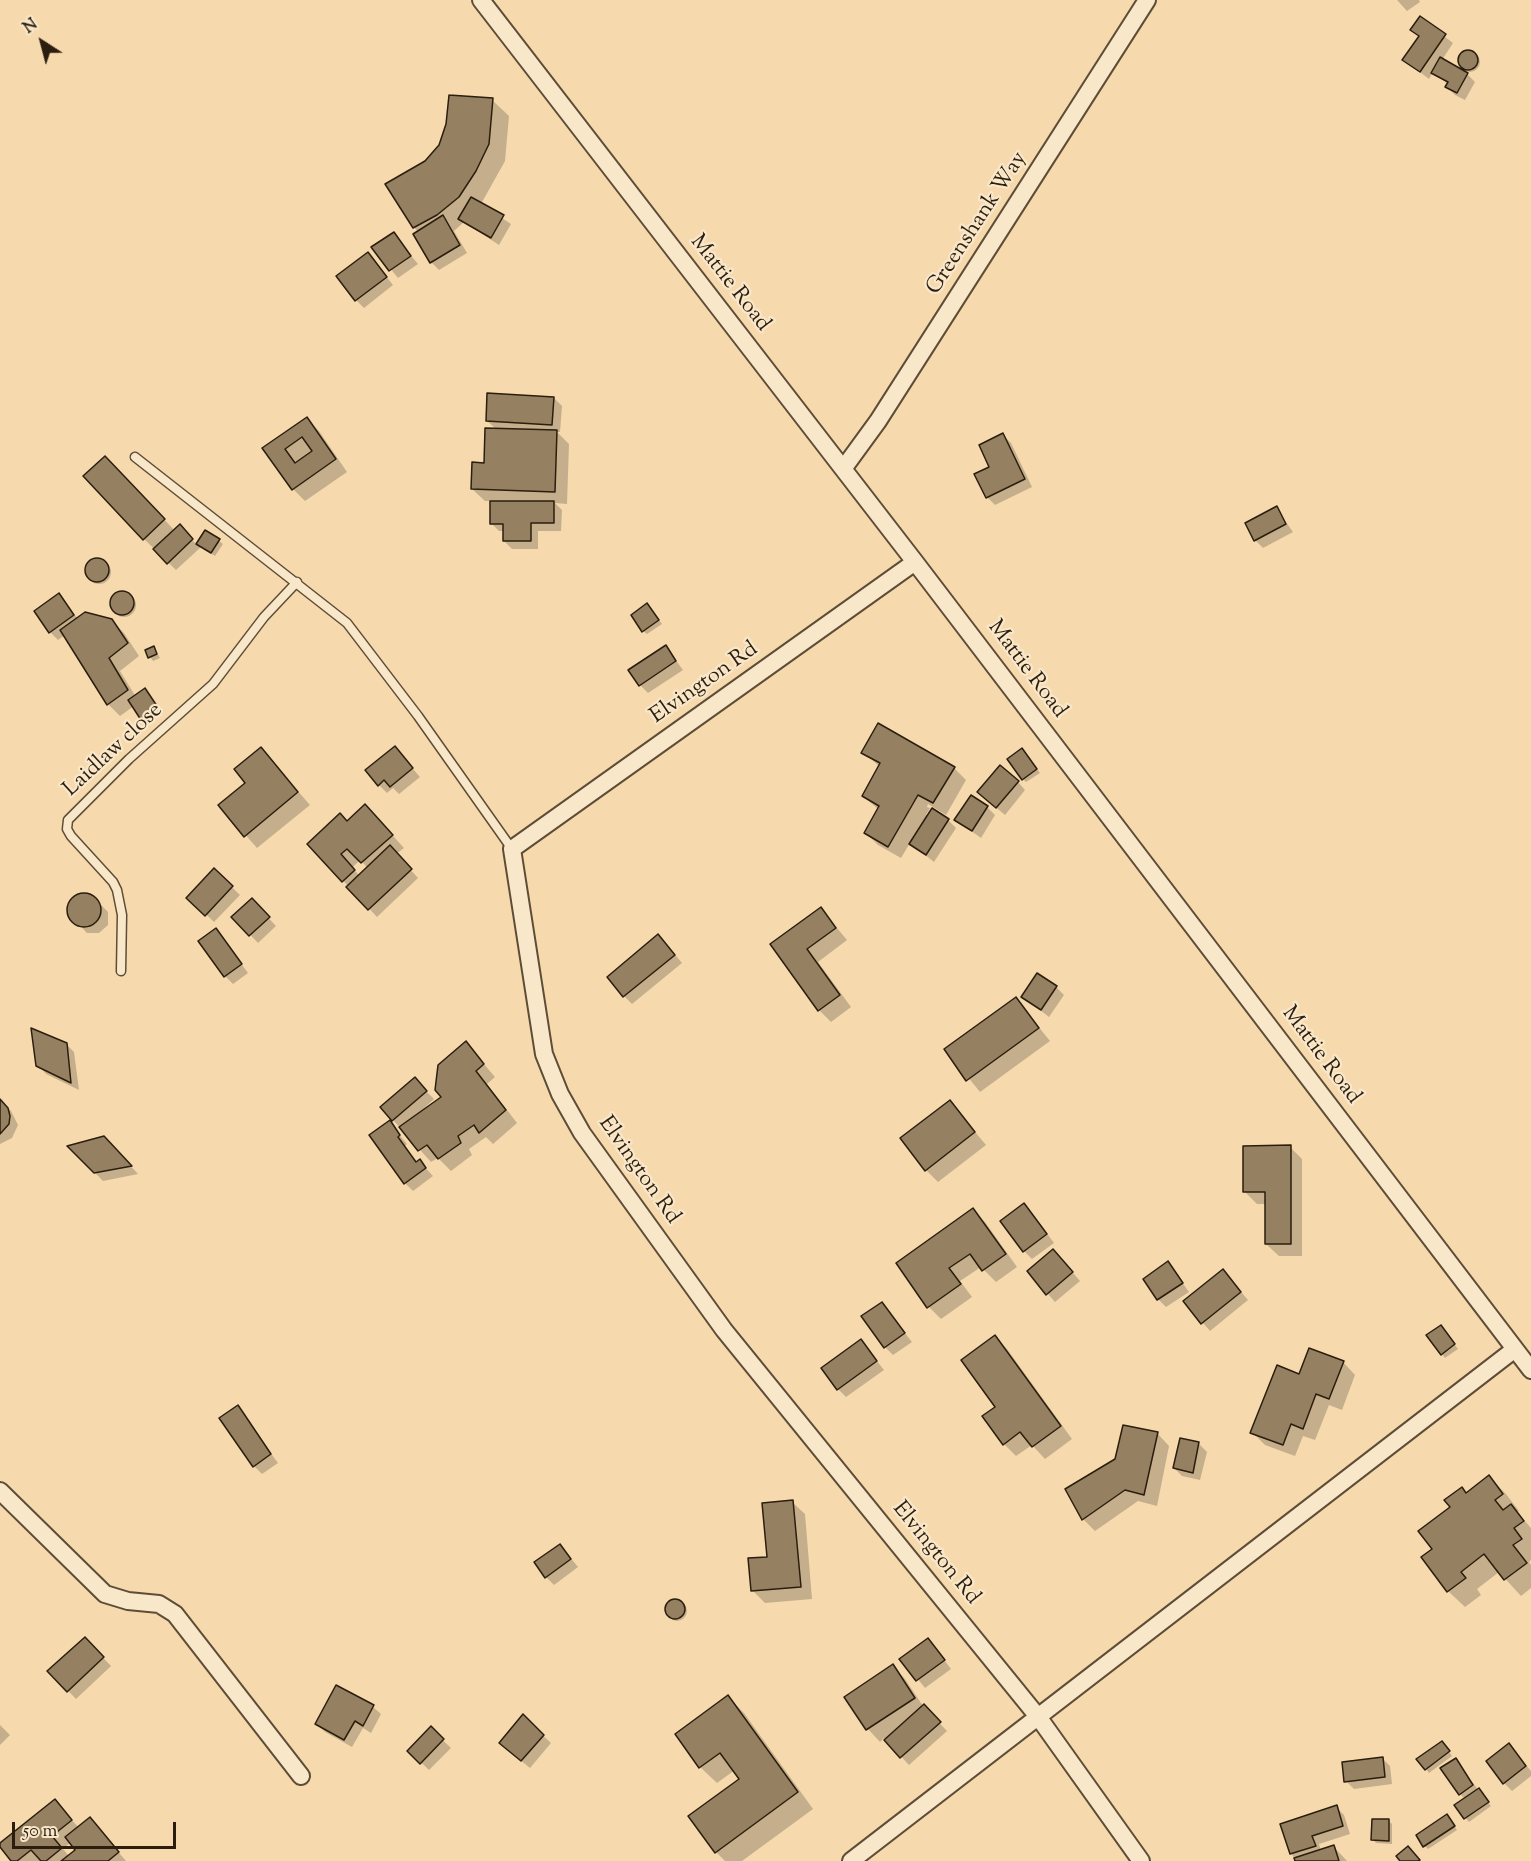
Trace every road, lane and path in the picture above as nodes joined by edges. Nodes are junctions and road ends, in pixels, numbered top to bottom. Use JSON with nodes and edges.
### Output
{"nodes":[{"id":1,"x":481,"y":0,"type":"edge"},
{"id":2,"x":1147,"y":0,"type":"edge"},
{"id":3,"x":135,"y":457,"type":"dead end"},
{"id":4,"x":843,"y":468,"type":"junction"},
{"id":5,"x":915,"y":562,"type":"junction"},
{"id":6,"x":297,"y":582,"type":"junction"},
{"id":7,"x":512,"y":849,"type":"junction"},
{"id":8,"x":121,"y":971,"type":"dead end"},
{"id":9,"x":1515,"y":1349,"type":"junction"},
{"id":10,"x":1531,"y":1370,"type":"edge"},
{"id":11,"x":0,"y":1491,"type":"edge"},
{"id":12,"x":1039,"y":1718,"type":"junction"},
{"id":13,"x":302,"y":1776,"type":"dead end"},
{"id":14,"x":851,"y":1861,"type":"edge"},
{"id":15,"x":1141,"y":1861,"type":"edge"}],
"edges":[{"from":1,"to":4,"type":"street","name":"Mattie Road"},
{"from":2,"to":4,"type":"street","name":"Greenshank Way"},
{"from":3,"to":6,"type":"lane"},
{"from":4,"to":5,"type":"street","name":"Mattie Road"},
{"from":5,"to":7,"type":"street","name":"Elvington Rd"},
{"from":5,"to":9,"type":"street","name":"Mattie Road"},
{"from":6,"to":7,"type":"lane"},
{"from":6,"to":8,"type":"lane","name":"Laidlaw close"},
{"from":7,"to":12,"type":"street","name":"Elvington Rd"},
{"from":9,"to":10,"type":"street","name":"Mattie Road"},
{"from":9,"to":12,"type":"street"},
{"from":11,"to":13,"type":"street"},
{"from":12,"to":14,"type":"street"},
{"from":12,"to":15,"type":"street","name":"Elvington Rd"}]}
